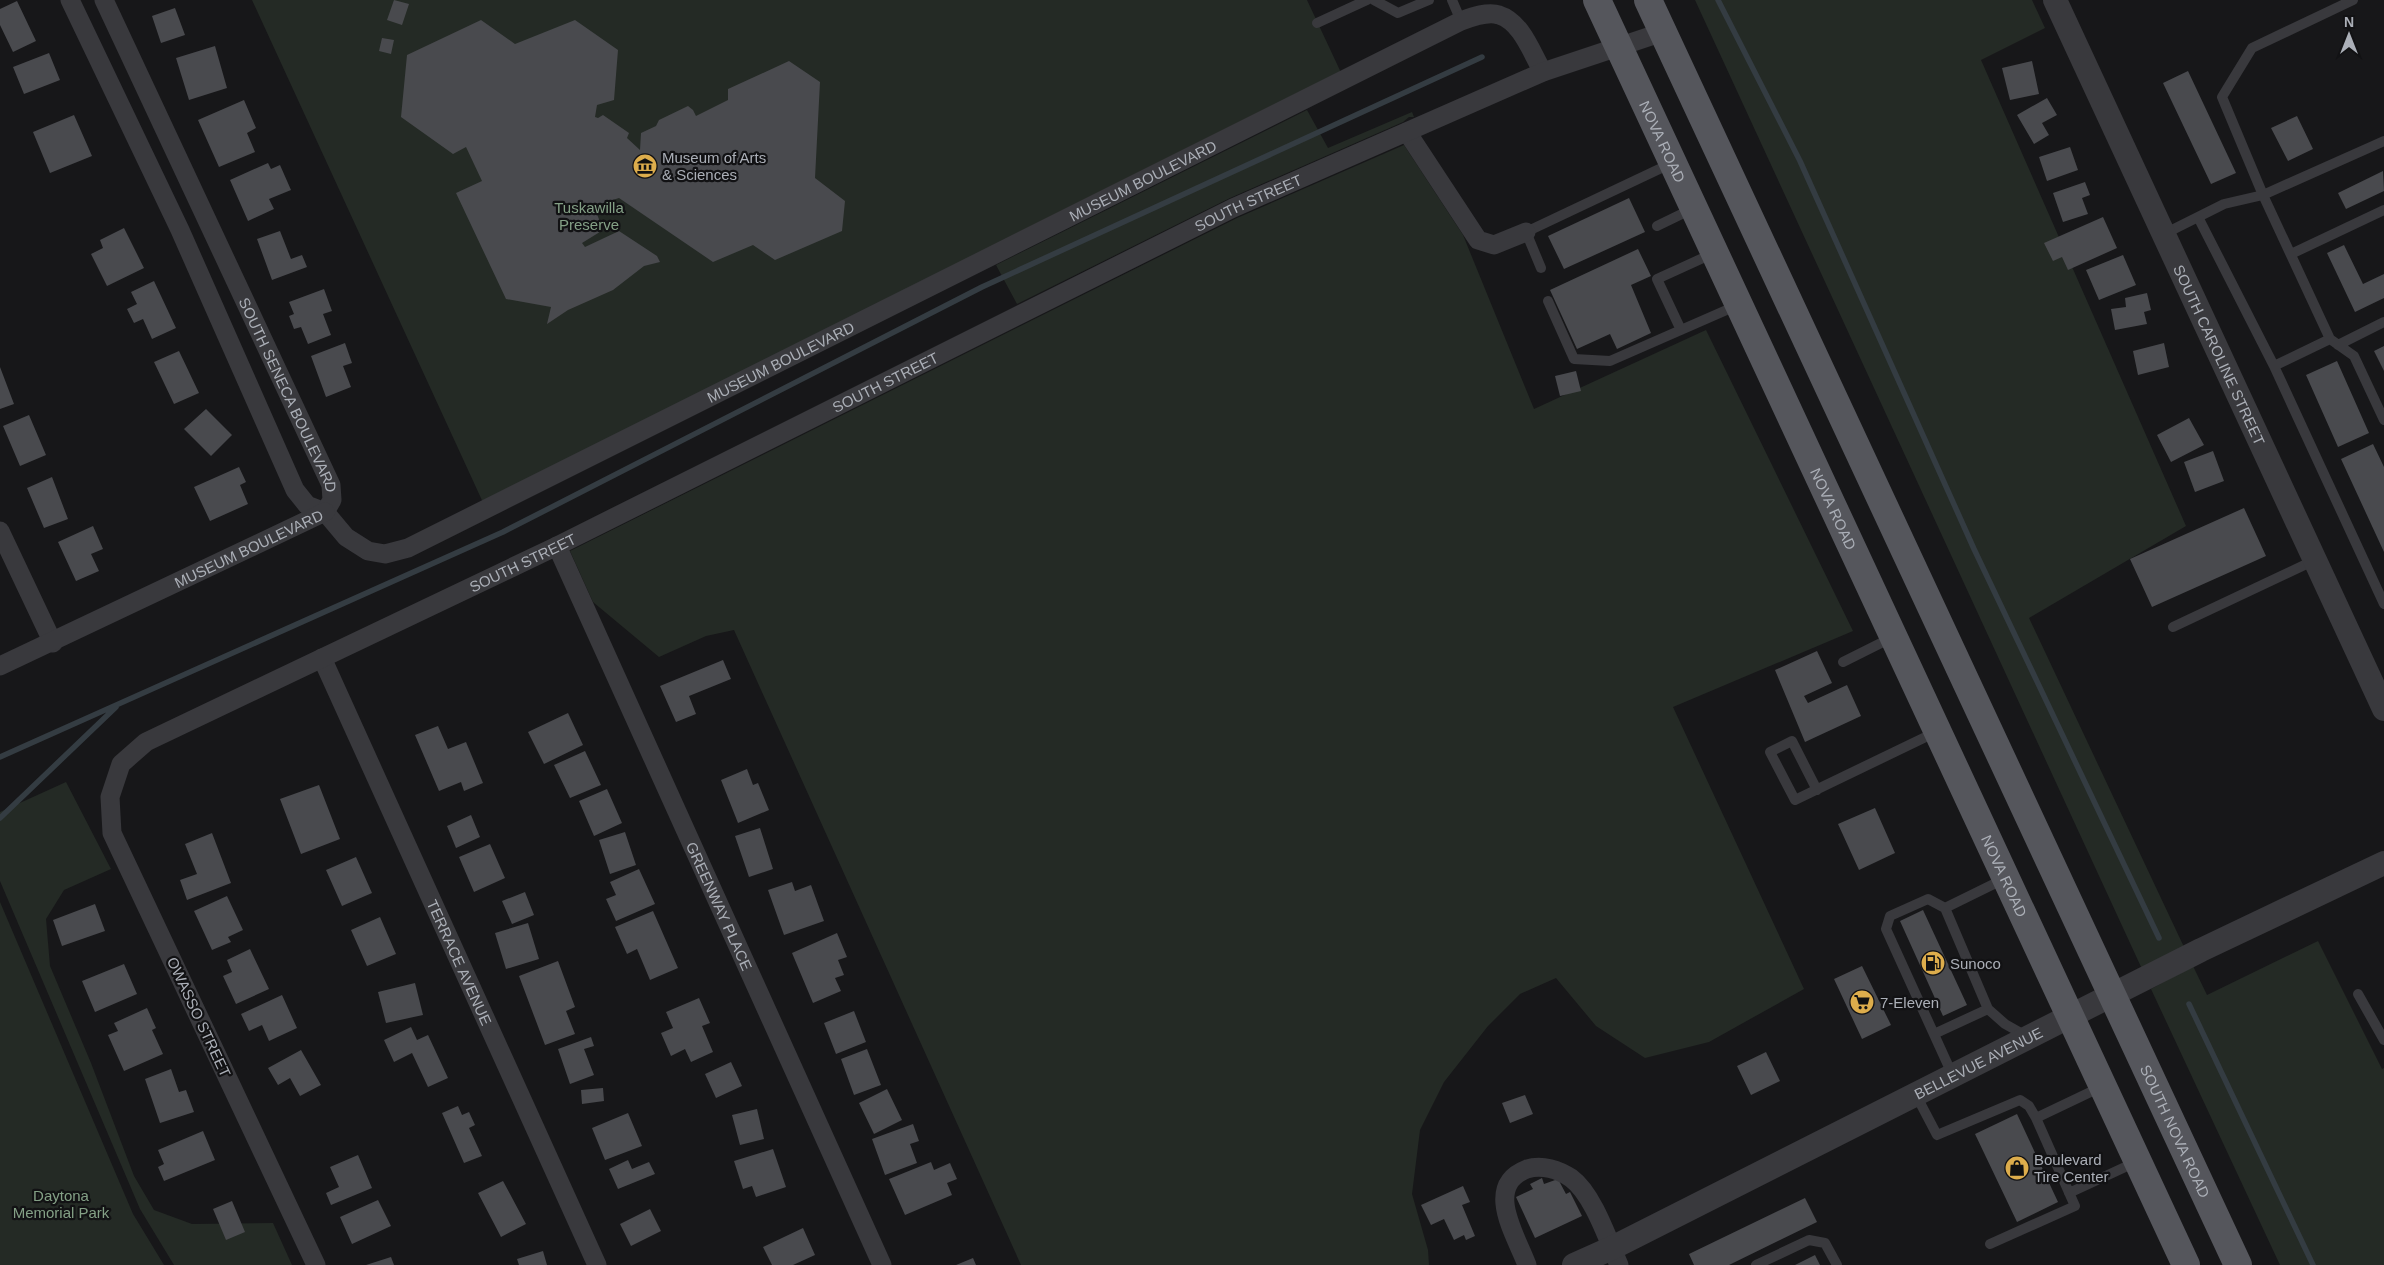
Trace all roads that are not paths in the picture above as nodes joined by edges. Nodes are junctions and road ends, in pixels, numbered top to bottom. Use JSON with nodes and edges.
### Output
{"nodes":[{"id":1,"x":70,"y":0,"type":"edge"},
{"id":2,"x":104,"y":0,"type":"edge"},
{"id":3,"x":1367,"y":0,"type":"edge"},
{"id":4,"x":1374,"y":0,"type":"edge"},
{"id":5,"x":1429,"y":0,"type":"edge"},
{"id":6,"x":1452,"y":0,"type":"edge"},
{"id":7,"x":1597,"y":0,"type":"edge"},
{"id":8,"x":1648,"y":0,"type":"edge"},
{"id":9,"x":2056,"y":0,"type":"edge"},
{"id":10,"x":2352,"y":0,"type":"edge"},
{"id":11,"x":1461,"y":20,"type":"junction"},
{"id":12,"x":1317,"y":23,"type":"dead end"},
{"id":13,"x":1663,"y":32,"type":"junction"},
{"id":14,"x":1619,"y":47,"type":"junction"},
{"id":15,"x":1543,"y":72,"type":"junction"},
{"id":16,"x":1407,"y":132,"type":"junction"},
{"id":17,"x":2384,"y":141,"type":"edge"},
{"id":18,"x":1673,"y":163,"type":"junction"},
{"id":19,"x":2264,"y":194,"type":"junction"},
{"id":20,"x":1694,"y":208,"type":"junction"},
{"id":21,"x":2384,"y":210,"type":"edge"},
{"id":22,"x":2198,"y":217,"type":"junction"},
{"id":23,"x":206,"y":218,"type":"junction"},
{"id":24,"x":1657,"y":226,"type":"dead end"},
{"id":25,"x":180,"y":230,"type":"junction"},
{"id":26,"x":1526,"y":232,"type":"junction"},
{"id":27,"x":2164,"y":234,"type":"junction"},
{"id":28,"x":1714,"y":252,"type":"junction"},
{"id":29,"x":2291,"y":254,"type":"junction"},
{"id":30,"x":1541,"y":268,"type":"dead end"},
{"id":31,"x":1548,"y":301,"type":"dead end"},
{"id":32,"x":1739,"y":305,"type":"junction"},
{"id":33,"x":2384,"y":322,"type":"edge"},
{"id":34,"x":1681,"y":330,"type":"junction"},
{"id":35,"x":2334,"y":342,"type":"junction"},
{"id":36,"x":2274,"y":366,"type":"junction"},
{"id":37,"x":2384,"y":420,"type":"edge"},
{"id":38,"x":325,"y":512,"type":"junction"},
{"id":39,"x":0,"y":531,"type":"edge"},
{"id":40,"x":557,"y":546,"type":"junction"},
{"id":41,"x":2315,"y":560,"type":"junction"},
{"id":42,"x":2384,"y":604,"type":"edge"},
{"id":43,"x":2173,"y":627,"type":"dead end"},
{"id":44,"x":1893,"y":637,"type":"junction"},
{"id":45,"x":53,"y":643,"type":"junction"},
{"id":46,"x":322,"y":658,"type":"junction"},
{"id":47,"x":1843,"y":662,"type":"dead end"},
{"id":48,"x":0,"y":666,"type":"edge"},
{"id":49,"x":2382,"y":697,"type":"edge"},
{"id":50,"x":1937,"y":732,"type":"junction"},
{"id":51,"x":121,"y":764,"type":"joint"},
{"id":52,"x":1817,"y":790,"type":"junction"},
{"id":53,"x":2384,"y":863,"type":"edge"},
{"id":54,"x":2005,"y":879,"type":"junction"},
{"id":55,"x":1945,"y":908,"type":"junction"},
{"id":56,"x":2358,"y":994,"type":"dead end"},
{"id":57,"x":2112,"y":997,"type":"junction"},
{"id":58,"x":1988,"y":1009,"type":"junction"},
{"id":59,"x":2070,"y":1017,"type":"junction"},
{"id":60,"x":1934,"y":1034,"type":"junction"},
{"id":61,"x":2029,"y":1038,"type":"junction"},
{"id":62,"x":2384,"y":1040,"type":"edge"},
{"id":63,"x":1953,"y":1076,"type":"junction"},
{"id":64,"x":2102,"y":1086,"type":"junction"},
{"id":65,"x":1916,"y":1095,"type":"junction"},
{"id":66,"x":2036,"y":1118,"type":"junction"},
{"id":67,"x":2137,"y":1161,"type":"junction"},
{"id":68,"x":2068,"y":1193,"type":"junction"},
{"id":69,"x":1990,"y":1244,"type":"dead end"},
{"id":70,"x":1616,"y":1257,"type":"edge"},
{"id":71,"x":316,"y":1265,"type":"edge"},
{"id":72,"x":597,"y":1265,"type":"edge"},
{"id":73,"x":882,"y":1265,"type":"edge"},
{"id":74,"x":1527,"y":1265,"type":"edge"},
{"id":75,"x":1574,"y":1265,"type":"edge"},
{"id":76,"x":1756,"y":1265,"type":"edge"},
{"id":77,"x":1837,"y":1265,"type":"edge"},
{"id":78,"x":2186,"y":1265,"type":"edge"},
{"id":79,"x":2238,"y":1265,"type":"edge"}],
"edges":[{"from":1,"to":25,"type":"street","name":"SOUTH SENECA BOULEVARD"},
{"from":2,"to":23,"type":"street","name":"SOUTH SENECA BOULEVARD"},
{"from":3,"to":12,"type":"lane"},
{"from":4,"to":5,"type":"lane"},
{"from":6,"to":11,"type":"lane"},
{"from":7,"to":14,"type":"main road","name":"NOVA ROAD"},
{"from":8,"to":13,"type":"main road"},
{"from":9,"to":27,"type":"street","name":"SOUTH CAROLINE STREET"},
{"from":10,"to":19,"type":"lane"},
{"from":11,"to":15,"type":"street","name":"MUSEUM BOULEVARD"},
{"from":11,"to":38,"type":"street","name":"MUSEUM BOULEVARD"},
{"from":13,"to":14,"type":"street","name":"SOUTH STREET"},
{"from":13,"to":57,"type":"main road"},
{"from":14,"to":15,"type":"street","name":"SOUTH STREET"},
{"from":14,"to":18,"type":"main road","name":"NOVA ROAD"},
{"from":15,"to":16,"type":"street","name":"SOUTH STREET"},
{"from":16,"to":26,"type":"street"},
{"from":16,"to":40,"type":"street","name":"SOUTH STREET"},
{"from":17,"to":19,"type":"lane"},
{"from":18,"to":20,"type":"main road","name":"NOVA ROAD"},
{"from":18,"to":26,"type":"lane"},
{"from":19,"to":22,"type":"lane"},
{"from":19,"to":29,"type":"lane"},
{"from":20,"to":24,"type":"lane"},
{"from":20,"to":28,"type":"main road","name":"NOVA ROAD"},
{"from":21,"to":29,"type":"lane"},
{"from":22,"to":27,"type":"lane"},
{"from":22,"to":36,"type":"lane"},
{"from":23,"to":25,"type":"street"},
{"from":23,"to":38,"type":"street","name":"SOUTH SENECA BOULEVARD"},
{"from":25,"to":38,"type":"street","name":"SOUTH SENECA BOULEVARD"},
{"from":26,"to":30,"type":"lane"},
{"from":27,"to":41,"type":"street","name":"SOUTH CAROLINE STREET"},
{"from":28,"to":32,"type":"main road","name":"NOVA ROAD"},
{"from":28,"to":34,"type":"lane"},
{"from":29,"to":35,"type":"lane"},
{"from":31,"to":34,"type":"lane"},
{"from":32,"to":34,"type":"lane"},
{"from":32,"to":44,"type":"main road","name":"NOVA ROAD"},
{"from":33,"to":35,"type":"lane"},
{"from":35,"to":36,"type":"lane"},
{"from":35,"to":37,"type":"lane"},
{"from":36,"to":42,"type":"lane"},
{"from":38,"to":45,"type":"street","name":"MUSEUM BOULEVARD"},
{"from":39,"to":45,"type":"street"},
{"from":40,"to":46,"type":"street","name":"SOUTH STREET"},
{"from":40,"to":73,"type":"street","name":"GREENWAY PLACE"},
{"from":41,"to":43,"type":"lane"},
{"from":41,"to":49,"type":"street","name":"SOUTH CAROLINE STREET"},
{"from":44,"to":47,"type":"lane"},
{"from":44,"to":50,"type":"main road","name":"NOVA ROAD"},
{"from":45,"to":48,"type":"street","name":"MUSEUM BOULEVARD"},
{"from":46,"to":51,"type":"street","name":"SOUTH STREET"},
{"from":46,"to":72,"type":"street","name":"TERRACE AVENUE"},
{"from":50,"to":52,"type":"lane"},
{"from":50,"to":54,"type":"main road","name":"NOVA ROAD"},
{"from":51,"to":71,"type":"street","name":"OWASSO STREET"},
{"from":52,"to":52,"type":"lane"},
{"from":53,"to":57,"type":"street","name":"BELLEVUE AVENUE"},
{"from":54,"to":55,"type":"lane"},
{"from":54,"to":59,"type":"main road","name":"NOVA ROAD"},
{"from":55,"to":58,"type":"lane"},
{"from":55,"to":60,"type":"lane"},
{"from":56,"to":62,"type":"lane"},
{"from":57,"to":59,"type":"street","name":"BELLEVUE AVENUE"},
{"from":57,"to":79,"type":"main road","name":"SOUTH NOVA ROAD"},
{"from":58,"to":60,"type":"lane"},
{"from":58,"to":61,"type":"lane"},
{"from":59,"to":61,"type":"street","name":"BELLEVUE AVENUE"},
{"from":59,"to":64,"type":"main road"},
{"from":60,"to":63,"type":"lane"},
{"from":61,"to":63,"type":"street","name":"BELLEVUE AVENUE"},
{"from":63,"to":65,"type":"street","name":"BELLEVUE AVENUE"},
{"from":64,"to":66,"type":"lane"},
{"from":64,"to":67,"type":"main road"},
{"from":65,"to":66,"type":"lane"},
{"from":65,"to":70,"type":"street","name":"BELLEVUE AVENUE"},
{"from":66,"to":68,"type":"lane"},
{"from":67,"to":68,"type":"lane"},
{"from":67,"to":78,"type":"main road"},
{"from":68,"to":69,"type":"lane"},
{"from":70,"to":74,"type":"street"},
{"from":70,"to":75,"type":"street","name":"BELLEVUE AVENUE"},
{"from":76,"to":77,"type":"lane"}]}
